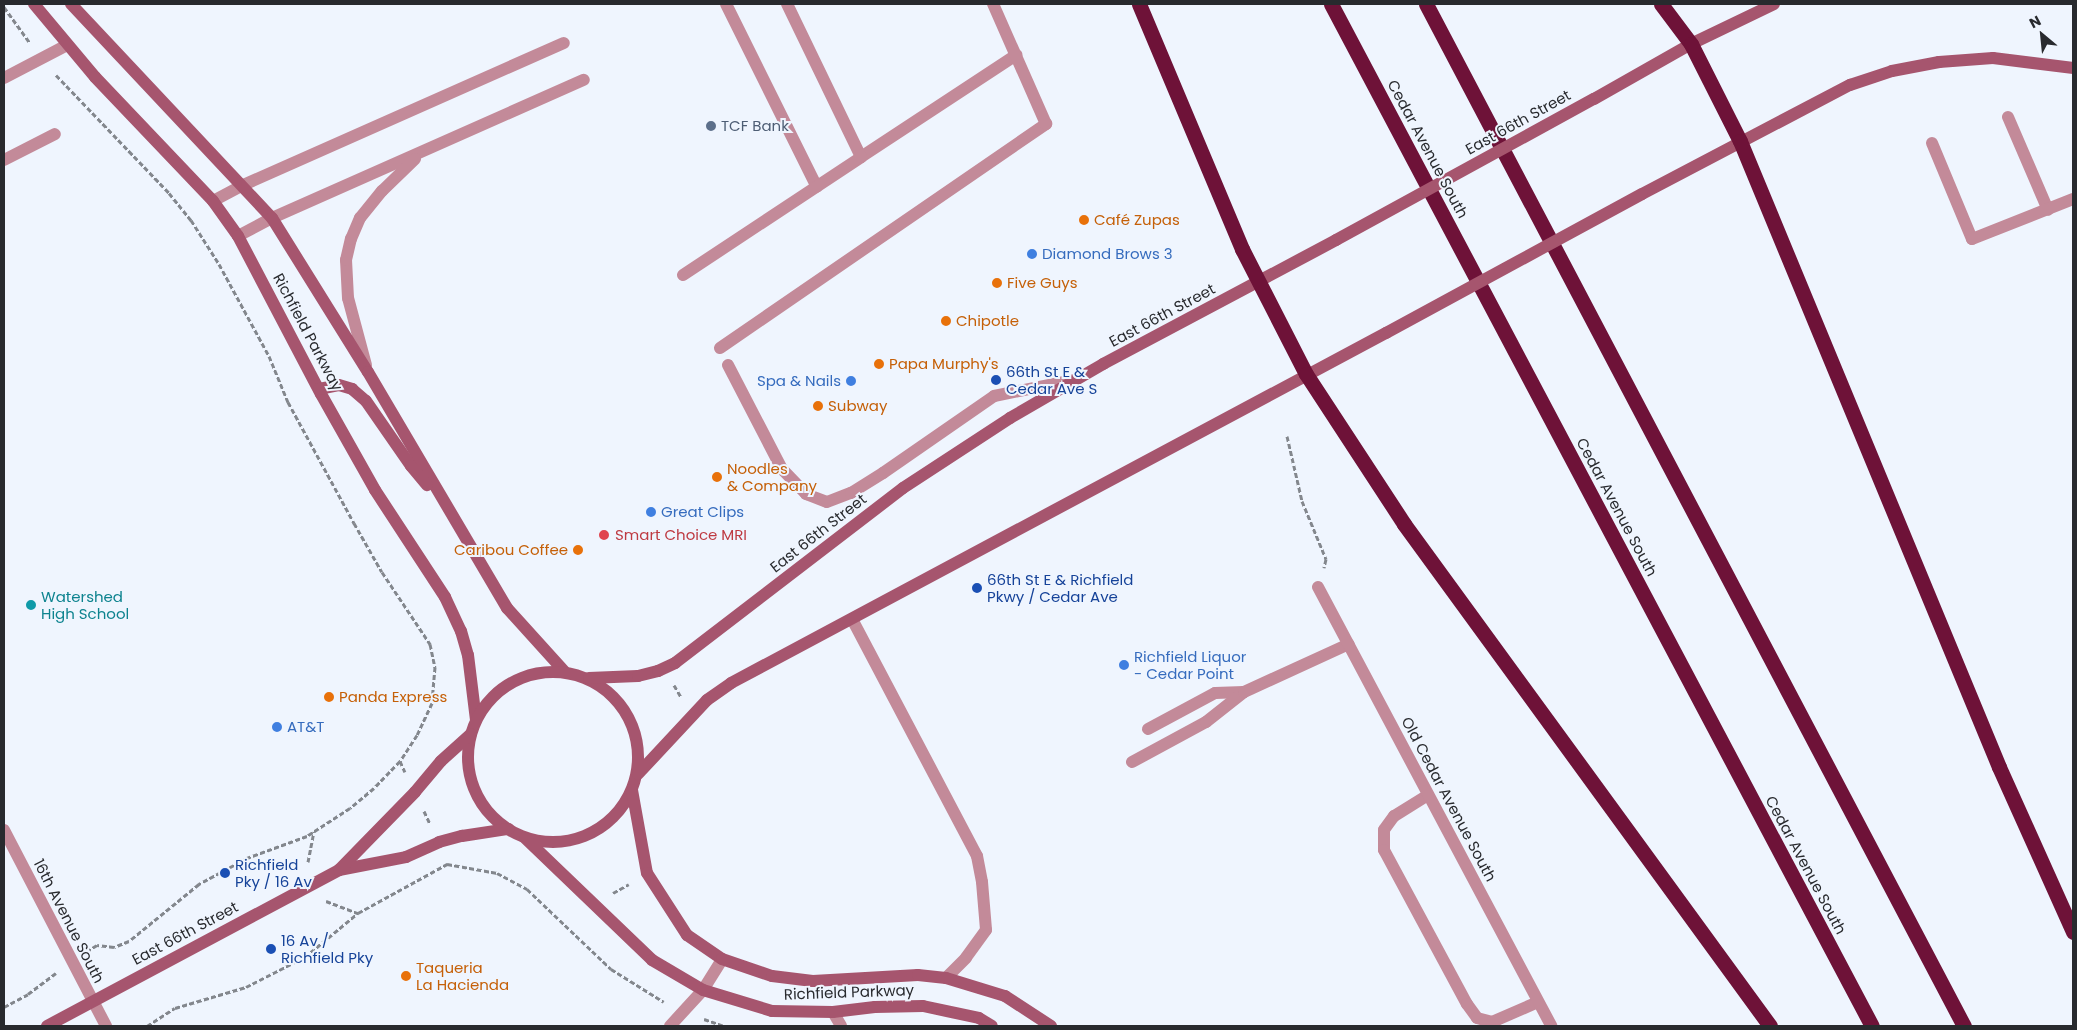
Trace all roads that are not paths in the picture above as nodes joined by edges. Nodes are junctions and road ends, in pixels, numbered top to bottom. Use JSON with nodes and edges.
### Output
{"nodes":[{"id":1,"x":34,"y":4,"type":"edge"},
{"id":2,"x":71,"y":4,"type":"edge"},
{"id":3,"x":726,"y":4,"type":"edge"},
{"id":4,"x":787,"y":4,"type":"edge"},
{"id":5,"x":994,"y":4,"type":"edge"},
{"id":6,"x":1139,"y":4,"type":"edge"},
{"id":7,"x":1331,"y":4,"type":"edge"},
{"id":8,"x":1426,"y":4,"type":"edge"},
{"id":9,"x":1661,"y":4,"type":"edge"},
{"id":10,"x":1774,"y":4,"type":"edge"},
{"id":11,"x":564,"y":42,"type":"dead end"},
{"id":12,"x":1691,"y":44,"type":"junction"},
{"id":13,"x":67,"y":45,"type":"junction"},
{"id":14,"x":1016,"y":55,"type":"junction"},
{"id":15,"x":2073,"y":68,"type":"edge"},
{"id":16,"x":4,"y":78,"type":"edge"},
{"id":17,"x":584,"y":80,"type":"dead end"},
{"id":18,"x":2008,"y":117,"type":"dead end"},
{"id":19,"x":55,"y":134,"type":"dead end"},
{"id":20,"x":1740,"y":141,"type":"junction"},
{"id":21,"x":1932,"y":143,"type":"dead end"},
{"id":22,"x":421,"y":153,"type":"junction"},
{"id":23,"x":861,"y":157,"type":"junction"},
{"id":24,"x":4,"y":160,"type":"edge"},
{"id":25,"x":242,"y":186,"type":"junction"},
{"id":26,"x":817,"y":186,"type":"junction"},
{"id":27,"x":2073,"y":199,"type":"edge"},
{"id":28,"x":214,"y":201,"type":"junction"},
{"id":29,"x":2048,"y":210,"type":"junction"},
{"id":30,"x":272,"y":218,"type":"junction"},
{"id":31,"x":238,"y":236,"type":"junction"},
{"id":32,"x":683,"y":276,"type":"dead end"},
{"id":33,"x":1260,"y":282,"type":"junction"},
{"id":34,"x":720,"y":348,"type":"dead end"},
{"id":35,"x":728,"y":365,"type":"dead end"},
{"id":36,"x":368,"y":372,"type":"junction"},
{"id":37,"x":1306,"y":374,"type":"junction"},
{"id":38,"x":1076,"y":380,"type":"junction"},
{"id":39,"x":319,"y":390,"type":"junction"},
{"id":40,"x":444,"y":503,"type":"junction"},
{"id":41,"x":1318,"y":587,"type":"road end"},
{"id":42,"x":852,"y":619,"type":"junction"},
{"id":43,"x":1349,"y":644,"type":"junction"},
{"id":44,"x":564,"y":671,"type":"junction"},
{"id":45,"x":589,"y":678,"type":"junction"},
{"id":46,"x":1244,"y":692,"type":"junction"},
{"id":47,"x":476,"y":720,"type":"junction"},
{"id":48,"x":1148,"y":729,"type":"dead end"},
{"id":49,"x":471,"y":734,"type":"junction"},
{"id":50,"x":1132,"y":762,"type":"dead end"},
{"id":51,"x":638,"y":774,"type":"junction"},
{"id":52,"x":632,"y":790,"type":"junction"},
{"id":53,"x":1428,"y":794,"type":"junction"},
{"id":54,"x":508,"y":829,"type":"junction"},
{"id":55,"x":4,"y":830,"type":"edge"},
{"id":56,"x":525,"y":838,"type":"junction"},
{"id":57,"x":339,"y":870,"type":"junction"},
{"id":58,"x":2073,"y":932,"type":"edge"},
{"id":59,"x":722,"y":959,"type":"junction"},
{"id":60,"x":946,"y":978,"type":"junction"},
{"id":61,"x":703,"y":990,"type":"junction"},
{"id":62,"x":92,"y":1001,"type":"junction"},
{"id":63,"x":1538,"y":1002,"type":"junction"},
{"id":64,"x":833,"y":1012,"type":"junction"},
{"id":65,"x":47,"y":1026,"type":"edge"},
{"id":66,"x":106,"y":1026,"type":"edge"},
{"id":67,"x":670,"y":1026,"type":"edge"},
{"id":68,"x":841,"y":1026,"type":"edge"},
{"id":69,"x":992,"y":1026,"type":"edge"},
{"id":70,"x":1051,"y":1026,"type":"edge"},
{"id":71,"x":1551,"y":1026,"type":"edge"},
{"id":72,"x":1770,"y":1026,"type":"edge"},
{"id":73,"x":1872,"y":1026,"type":"edge"},
{"id":74,"x":1964,"y":1026,"type":"edge"}],
"edges":[{"from":1,"to":13,"type":"main road","name":"Richfield Parkway"},
{"from":2,"to":25,"type":"main road","name":"Richfield Parkway"},
{"from":3,"to":26,"type":"street"},
{"from":4,"to":23,"type":"street"},
{"from":5,"to":14,"type":"street"},
{"from":6,"to":33,"type":"highway"},
{"from":7,"to":73,"type":"highway","name":"Cedar Avenue South"},
{"from":8,"to":74,"type":"highway"},
{"from":9,"to":12,"type":"highway"},
{"from":10,"to":12,"type":"main road","name":"East 66th Street"},
{"from":11,"to":25,"type":"street"},
{"from":12,"to":20,"type":"highway"},
{"from":12,"to":33,"type":"main road","name":"East 66th Street","bridge":true},
{"from":13,"to":16,"type":"street"},
{"from":13,"to":28,"type":"main road","name":"Richfield Parkway"},
{"from":14,"to":23,"type":"street"},
{"from":14,"to":34,"type":"street"},
{"from":15,"to":20,"type":"main road"},
{"from":17,"to":22,"type":"street"},
{"from":18,"to":29,"type":"street"},
{"from":19,"to":24,"type":"street"},
{"from":20,"to":37,"type":"main road","bridge":true},
{"from":20,"to":58,"type":"highway"},
{"from":21,"to":29,"type":"street"},
{"from":22,"to":30,"type":"street"},
{"from":22,"to":36,"type":"street"},
{"from":23,"to":26,"type":"street"},
{"from":25,"to":28,"type":"street"},
{"from":25,"to":30,"type":"main road","name":"Richfield Parkway"},
{"from":26,"to":32,"type":"street"},
{"from":27,"to":29,"type":"street"},
{"from":28,"to":31,"type":"main road","name":"Richfield Parkway"},
{"from":30,"to":31,"type":"street"},
{"from":30,"to":36,"type":"main road","name":"Richfield Parkway"},
{"from":31,"to":39,"type":"main road","name":"Richfield Parkway"},
{"from":33,"to":37,"type":"highway"},
{"from":33,"to":38,"type":"main road","name":"East 66th Street"},
{"from":35,"to":38,"type":"street"},
{"from":36,"to":40,"type":"main road","name":"Richfield Parkway"},
{"from":37,"to":42,"type":"main road"},
{"from":37,"to":72,"type":"highway"},
{"from":38,"to":45,"type":"main road","name":"East 66th Street"},
{"from":39,"to":40,"type":"main road"},
{"from":39,"to":47,"type":"main road","name":"Richfield Parkway"},
{"from":40,"to":44,"type":"main road","name":"Richfield Parkway"},
{"from":41,"to":43,"type":"street","name":"Old Cedar Avenue South"},
{"from":42,"to":51,"type":"main road"},
{"from":42,"to":60,"type":"street"},
{"from":43,"to":46,"type":"street"},
{"from":43,"to":53,"type":"street","name":"Old Cedar Avenue South"},
{"from":44,"to":45,"type":"main road"},
{"from":44,"to":47,"type":"main road"},
{"from":45,"to":51,"type":"main road"},
{"from":46,"to":48,"type":"street"},
{"from":46,"to":50,"type":"street"},
{"from":47,"to":49,"type":"main road"},
{"from":49,"to":54,"type":"main road"},
{"from":49,"to":57,"type":"main road","name":"East 66th Street"},
{"from":51,"to":52,"type":"main road"},
{"from":52,"to":56,"type":"main road"},
{"from":52,"to":59,"type":"main road","name":"Richfield Parkway"},
{"from":53,"to":63,"type":"street","name":"Old Cedar Avenue South"},
{"from":53,"to":63,"type":"street"},
{"from":54,"to":56,"type":"main road"},
{"from":54,"to":57,"type":"main road","name":"East 66th Street"},
{"from":55,"to":62,"type":"street","name":"16th Avenue South"},
{"from":56,"to":61,"type":"main road","name":"Richfield Parkway"},
{"from":57,"to":62,"type":"main road","name":"East 66th Street"},
{"from":59,"to":60,"type":"main road","name":"Richfield Parkway"},
{"from":59,"to":61,"type":"street"},
{"from":60,"to":70,"type":"main road","name":"Richfield Parkway"},
{"from":61,"to":64,"type":"main road","name":"Richfield Parkway"},
{"from":61,"to":67,"type":"street"},
{"from":62,"to":65,"type":"main road","name":"East 66th Street"},
{"from":62,"to":66,"type":"street","name":"16th Avenue South"},
{"from":63,"to":71,"type":"street","name":"Old Cedar Avenue South"},
{"from":64,"to":68,"type":"street"},
{"from":64,"to":69,"type":"main road","name":"Richfield Parkway"}]}
